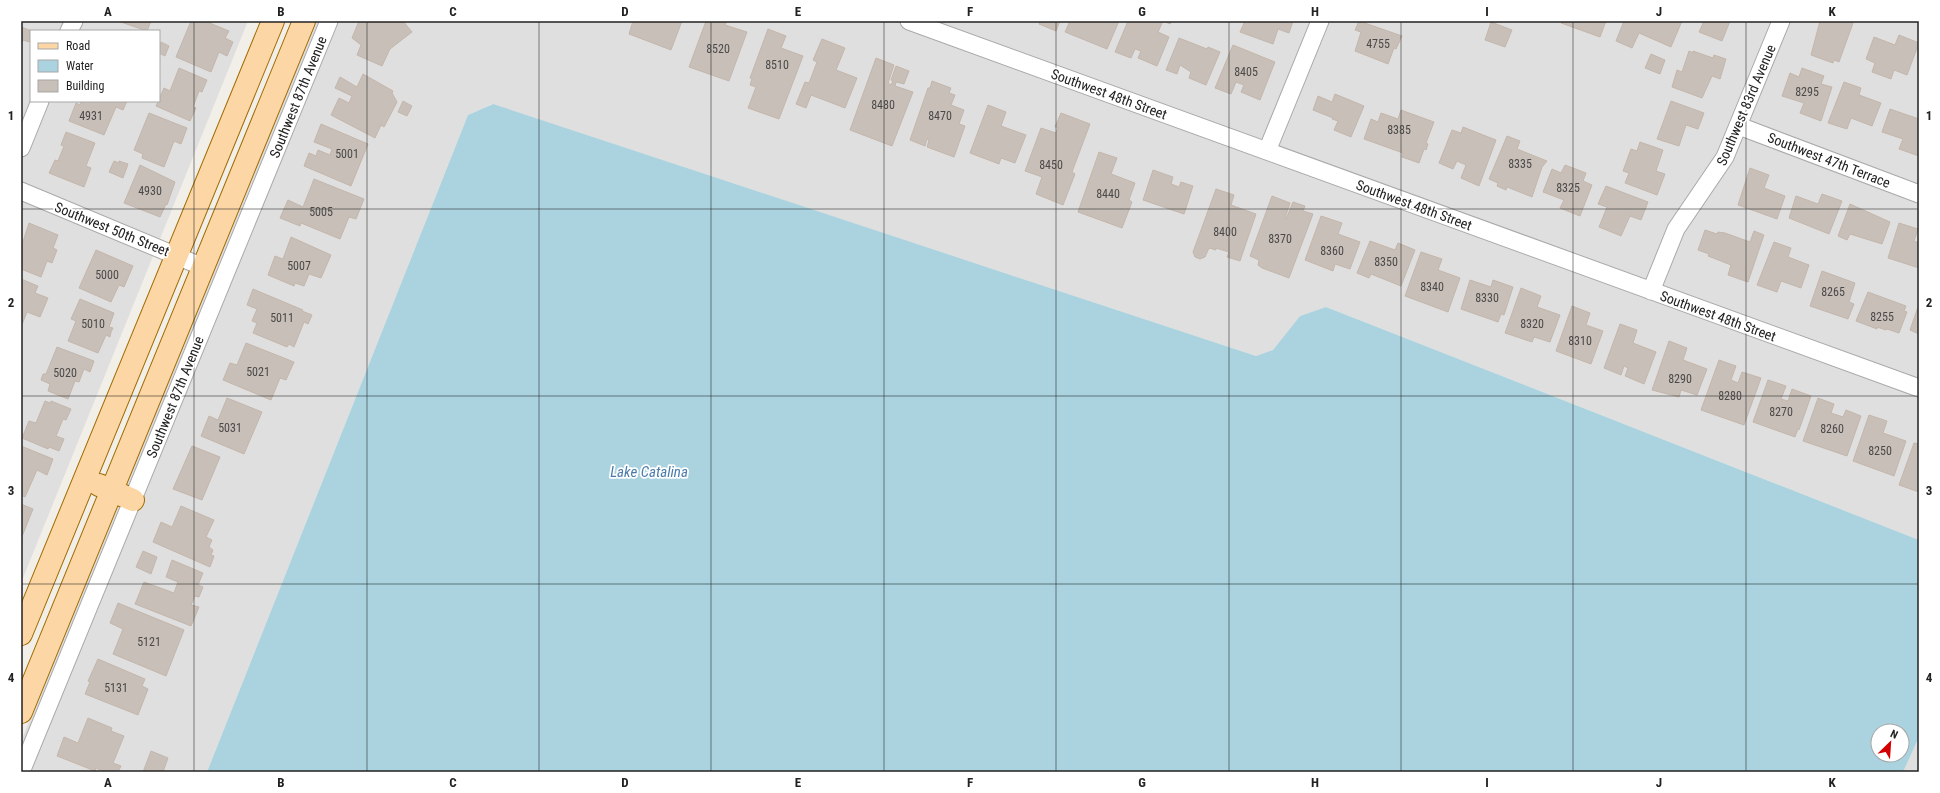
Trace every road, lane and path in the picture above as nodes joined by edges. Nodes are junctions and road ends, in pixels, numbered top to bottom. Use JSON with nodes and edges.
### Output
{"nodes":[{"id":1,"x":74,"y":21,"type":"edge"},
{"id":2,"x":273,"y":21,"type":"edge"},
{"id":3,"x":304,"y":21,"type":"edge"},
{"id":4,"x":328,"y":21,"type":"edge"},
{"id":5,"x":909,"y":21,"type":"edge"},
{"id":6,"x":1320,"y":21,"type":"edge"},
{"id":7,"x":1781,"y":21,"type":"edge"},
{"id":8,"x":70,"y":30,"type":"edge"},
{"id":9,"x":40,"y":102,"type":"edge"},
{"id":10,"x":1739,"y":126,"type":"junction"},
{"id":11,"x":21,"y":148,"type":"edge"},
{"id":12,"x":1268,"y":152,"type":"junction"},
{"id":13,"x":21,"y":191,"type":"edge"},
{"id":14,"x":1919,"y":194,"type":"edge"},
{"id":15,"x":176,"y":256,"type":"junction"},
{"id":16,"x":203,"y":267,"type":"junction"},
{"id":17,"x":1651,"y":291,"type":"junction"},
{"id":18,"x":1919,"y":388,"type":"edge"},
{"id":19,"x":85,"y":479,"type":"junction"},
{"id":20,"x":112,"y":491,"type":"junction"},
{"id":21,"x":133,"y":500,"type":"junction"},
{"id":22,"x":21,"y":634,"type":"edge"},
{"id":23,"x":23,"y":701,"type":"edge"},
{"id":24,"x":21,"y":772,"type":"edge"}],
"edges":[{"from":1,"to":8,"type":"street"},
{"from":2,"to":15,"type":"main road"},
{"from":3,"to":16,"type":"main road","name":"Southwest 87th Avenue"},
{"from":4,"to":21,"type":"street","name":"Southwest 87th Avenue"},
{"from":5,"to":12,"type":"street","name":"Southwest 48th Street"},
{"from":6,"to":12,"type":"street"},
{"from":7,"to":10,"type":"street","name":"Southwest 83rd Avenue"},
{"from":9,"to":11,"type":"street"},
{"from":10,"to":14,"type":"street","name":"Southwest 47th Terrace"},
{"from":10,"to":17,"type":"street","name":"Southwest 83rd Avenue"},
{"from":12,"to":17,"type":"street","name":"Southwest 48th Street"},
{"from":13,"to":15,"type":"street","name":"Southwest 50th Street"},
{"from":15,"to":16,"type":"street","name":"Southwest 50th Street"},
{"from":15,"to":19,"type":"main road"},
{"from":16,"to":20,"type":"main road","name":"Southwest 87th Avenue"},
{"from":17,"to":18,"type":"street","name":"Southwest 48th Street"},
{"from":19,"to":20,"type":"main road"},
{"from":19,"to":22,"type":"main road"},
{"from":20,"to":21,"type":"main road"},
{"from":20,"to":23,"type":"main road","name":"Southwest 87th Avenue"},
{"from":21,"to":24,"type":"street","name":"Southwest 87th Avenue"}]}
